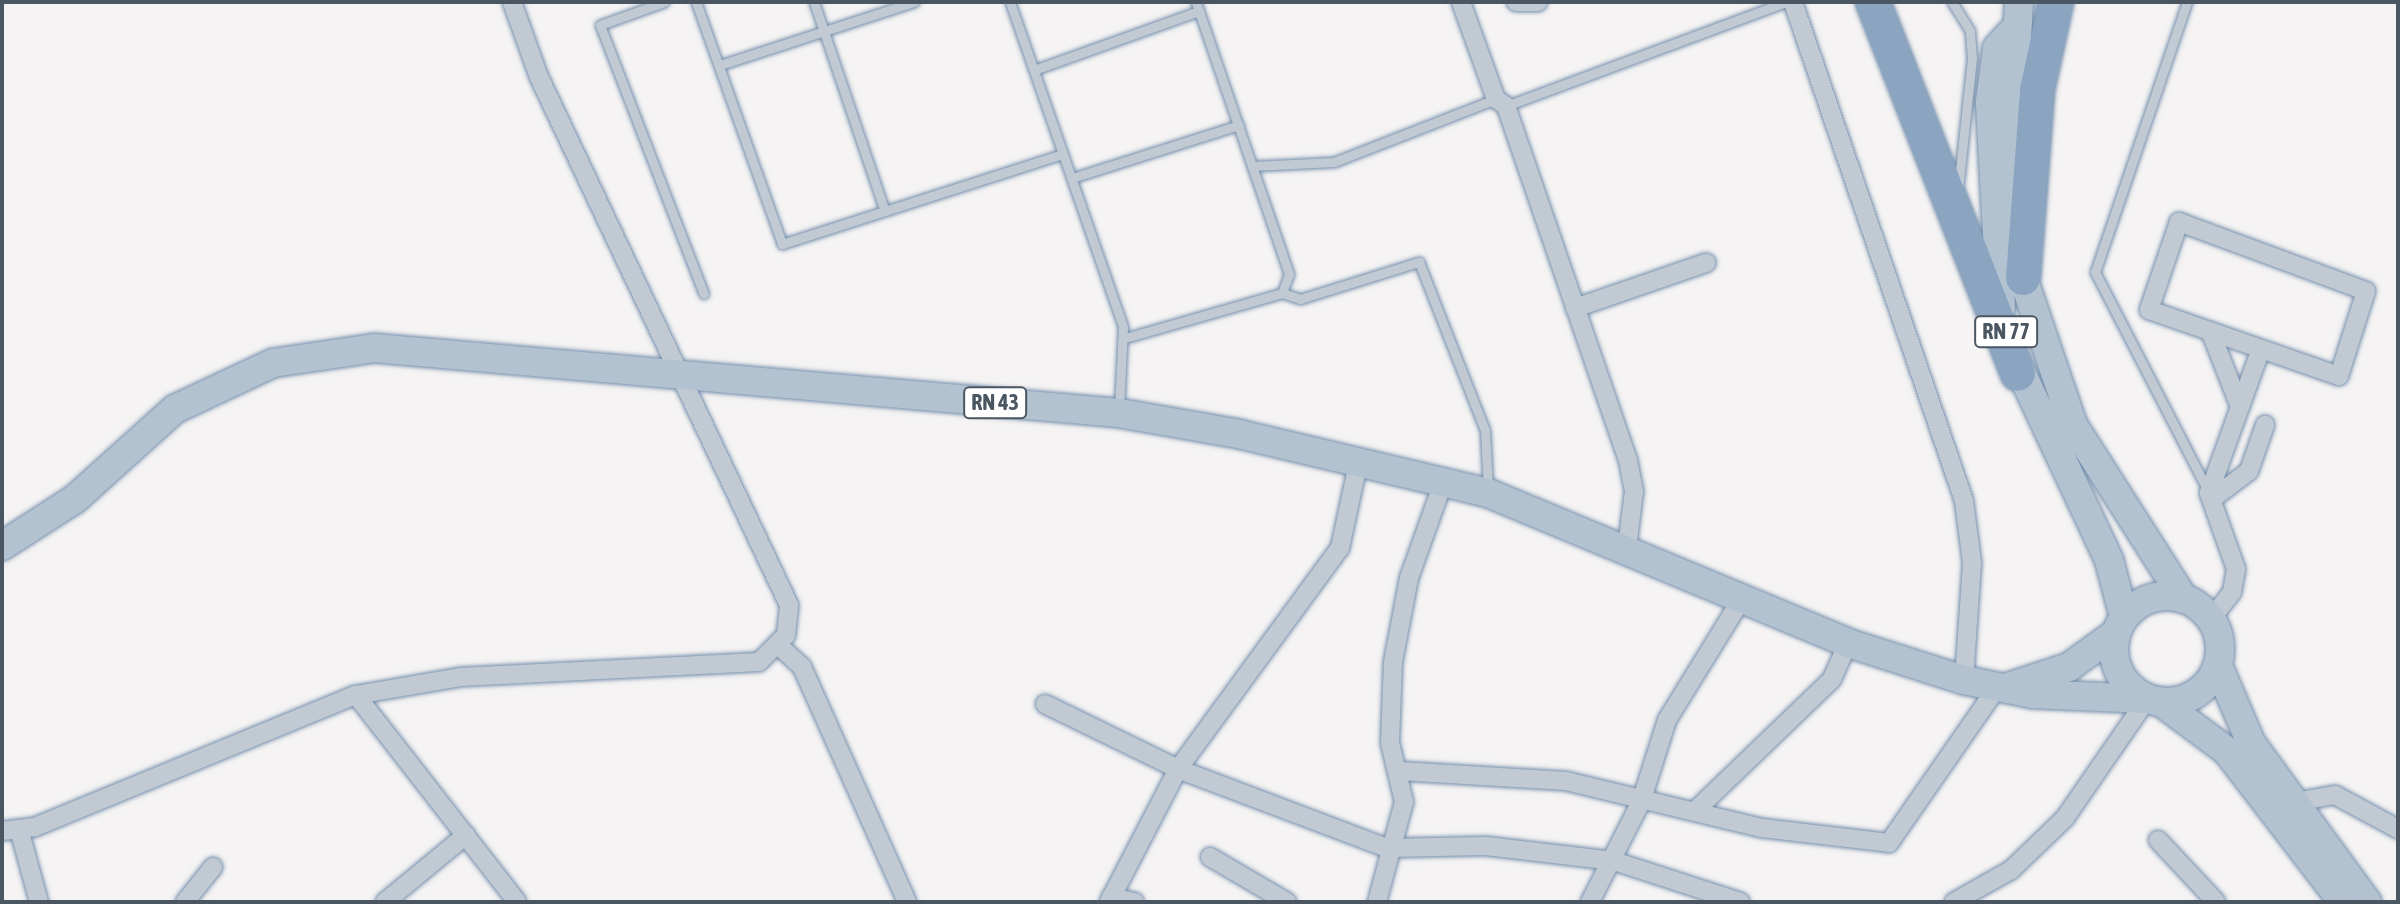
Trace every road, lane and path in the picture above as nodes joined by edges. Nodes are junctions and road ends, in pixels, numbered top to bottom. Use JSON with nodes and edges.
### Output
{"nodes":[{"id":1,"x":512,"y":2,"type":"edge"},
{"id":2,"x":664,"y":2,"type":"edge"},
{"id":3,"x":696,"y":2,"type":"edge"},
{"id":4,"x":814,"y":2,"type":"edge"},
{"id":5,"x":914,"y":2,"type":"edge"},
{"id":6,"x":1010,"y":2,"type":"edge"},
{"id":7,"x":1461,"y":2,"type":"edge"},
{"id":8,"x":1516,"y":2,"type":"edge"},
{"id":9,"x":1538,"y":2,"type":"edge"},
{"id":10,"x":1786,"y":2,"type":"edge"},
{"id":11,"x":1793,"y":2,"type":"edge"},
{"id":12,"x":1873,"y":2,"type":"edge"},
{"id":13,"x":1952,"y":2,"type":"edge"},
{"id":14,"x":2019,"y":2,"type":"edge"},
{"id":15,"x":2056,"y":2,"type":"edge"},
{"id":16,"x":2187,"y":2,"type":"edge"},
{"id":17,"x":1197,"y":6,"type":"edge"},
{"id":18,"x":823,"y":28,"type":"junction"},
{"id":19,"x":2012,"y":32,"type":"junction"},
{"id":20,"x":720,"y":65,"type":"junction"},
{"id":21,"x":1034,"y":70,"type":"junction"},
{"id":22,"x":1501,"y":102,"type":"junction"},
{"id":23,"x":1239,"y":125,"type":"junction"},
{"id":24,"x":1063,"y":154,"type":"junction"},
{"id":25,"x":1252,"y":166,"type":"junction"},
{"id":26,"x":1072,"y":178,"type":"junction"},
{"id":27,"x":884,"y":209,"type":"junction"},
{"id":28,"x":1955,"y":219,"type":"junction"},
{"id":29,"x":1706,"y":263,"type":"dead end"},
{"id":30,"x":2023,"y":278,"type":"junction"},
{"id":31,"x":1282,"y":293,"type":"junction"},
{"id":32,"x":704,"y":294,"type":"dead end"},
{"id":33,"x":1575,"y":308,"type":"junction"},
{"id":34,"x":2211,"y":333,"type":"junction"},
{"id":35,"x":1125,"y":338,"type":"junction"},
{"id":36,"x":2260,"y":351,"type":"junction"},
{"id":37,"x":2018,"y":374,"type":"junction"},
{"id":38,"x":684,"y":377,"type":"junction"},
{"id":39,"x":2240,"y":407,"type":"junction"},
{"id":40,"x":1119,"y":413,"type":"junction"},
{"id":41,"x":2265,"y":425,"type":"dead end"},
{"id":42,"x":1359,"y":459,"type":"junction"},
{"id":43,"x":1444,"y":480,"type":"junction"},
{"id":44,"x":1488,"y":493,"type":"junction"},
{"id":45,"x":2210,"y":496,"type":"junction"},
{"id":46,"x":2,"y":546,"type":"edge"},
{"id":47,"x":1627,"y":548,"type":"junction"},
{"id":48,"x":2184,"y":599,"type":"junction"},
{"id":49,"x":1741,"y":600,"type":"junction"},
{"id":50,"x":2211,"y":619,"type":"junction"},
{"id":51,"x":2120,"y":625,"type":"junction"},
{"id":52,"x":1848,"y":643,"type":"junction"},
{"id":53,"x":779,"y":646,"type":"junction"},
{"id":54,"x":2218,"y":666,"type":"junction"},
{"id":55,"x":1964,"y":680,"type":"junction"},
{"id":56,"x":2001,"y":687,"type":"junction"},
{"id":57,"x":356,"y":695,"type":"junction"},
{"id":58,"x":2154,"y":701,"type":"junction"},
{"id":59,"x":1045,"y":704,"type":"dead end"},
{"id":60,"x":1178,"y":769,"type":"junction"},
{"id":61,"x":1399,"y":771,"type":"junction"},
{"id":62,"x":1641,"y":802,"type":"junction"},
{"id":63,"x":2295,"y":802,"type":"junction"},
{"id":64,"x":1696,"y":810,"type":"junction"},
{"id":65,"x":2398,"y":829,"type":"edge"},
{"id":66,"x":11,"y":830,"type":"edge"},
{"id":67,"x":466,"y":835,"type":"junction"},
{"id":68,"x":2158,"y":840,"type":"dead end"},
{"id":69,"x":1387,"y":848,"type":"junction"},
{"id":70,"x":1210,"y":857,"type":"dead end"},
{"id":71,"x":1614,"y":861,"type":"junction"},
{"id":72,"x":213,"y":867,"type":"dead end"},
{"id":73,"x":1110,"y":899,"type":"edge"},
{"id":74,"x":39,"y":902,"type":"edge"},
{"id":75,"x":185,"y":902,"type":"edge"},
{"id":76,"x":385,"y":902,"type":"edge"},
{"id":77,"x":517,"y":902,"type":"edge"},
{"id":78,"x":907,"y":902,"type":"edge"},
{"id":79,"x":1134,"y":902,"type":"edge"},
{"id":80,"x":1287,"y":902,"type":"edge"},
{"id":81,"x":1377,"y":902,"type":"edge"},
{"id":82,"x":1590,"y":902,"type":"edge"},
{"id":83,"x":1740,"y":902,"type":"edge"},
{"id":84,"x":1954,"y":902,"type":"edge"},
{"id":85,"x":2216,"y":902,"type":"edge"},
{"id":86,"x":2343,"y":902,"type":"edge"},
{"id":87,"x":2367,"y":902,"type":"edge"}],
"edges":[{"from":1,"to":38,"type":"street"},
{"from":2,"to":32,"type":"lane"},
{"from":3,"to":20,"type":"lane"},
{"from":4,"to":18,"type":"lane"},
{"from":5,"to":18,"type":"lane"},
{"from":6,"to":21,"type":"lane"},
{"from":7,"to":22,"type":"street"},
{"from":8,"to":9,"type":"street"},
{"from":10,"to":22,"type":"lane"},
{"from":11,"to":55,"type":"street"},
{"from":12,"to":28,"type":"highway"},
{"from":13,"to":28,"type":"lane"},
{"from":14,"to":19,"type":"main road","number":"RN 77"},
{"from":15,"to":30,"type":"highway"},
{"from":16,"to":45,"type":"lane"},
{"from":17,"to":21,"type":"lane"},
{"from":17,"to":23,"type":"lane"},
{"from":18,"to":20,"type":"lane"},
{"from":18,"to":27,"type":"lane"},
{"from":19,"to":30,"type":"main road","number":"RN 77"},
{"from":19,"to":37,"type":"main road","number":"RN 77"},
{"from":20,"to":27,"type":"lane"},
{"from":21,"to":24,"type":"lane"},
{"from":22,"to":25,"type":"lane"},
{"from":22,"to":33,"type":"street"},
{"from":23,"to":25,"type":"lane"},
{"from":23,"to":26,"type":"lane"},
{"from":24,"to":26,"type":"lane"},
{"from":24,"to":27,"type":"lane"},
{"from":25,"to":31,"type":"lane"},
{"from":26,"to":35,"type":"lane"},
{"from":28,"to":37,"type":"highway"},
{"from":29,"to":33,"type":"street"},
{"from":30,"to":48,"type":"main road","number":"RN 77"},
{"from":31,"to":35,"type":"lane"},
{"from":31,"to":44,"type":"lane"},
{"from":33,"to":47,"type":"street"},
{"from":34,"to":36,"type":"street"},
{"from":34,"to":36,"type":"street"},
{"from":34,"to":39,"type":"street"},
{"from":35,"to":40,"type":"lane"},
{"from":36,"to":39,"type":"street"},
{"from":37,"to":51,"type":"main road","number":"RN 77"},
{"from":38,"to":40,"type":"main road","number":"RN 43"},
{"from":38,"to":46,"type":"main road","number":"RN 43"},
{"from":38,"to":53,"type":"street"},
{"from":39,"to":45,"type":"street"},
{"from":40,"to":42,"type":"main road","number":"RN 43"},
{"from":41,"to":45,"type":"street"},
{"from":42,"to":43,"type":"main road","number":"RN 43"},
{"from":42,"to":60,"type":"street"},
{"from":43,"to":44,"type":"main road","number":"RN 43"},
{"from":43,"to":61,"type":"street"},
{"from":44,"to":47,"type":"main road","number":"RN 43"},
{"from":45,"to":50,"type":"street"},
{"from":47,"to":49,"type":"main road","number":"RN 43"},
{"from":48,"to":50,"type":"main road"},
{"from":48,"to":51,"type":"main road"},
{"from":49,"to":52,"type":"main road","number":"RN 43"},
{"from":49,"to":62,"type":"street"},
{"from":50,"to":54,"type":"main road"},
{"from":51,"to":56,"type":"main road"},
{"from":51,"to":58,"type":"main road"},
{"from":52,"to":55,"type":"main road","number":"RN 43"},
{"from":52,"to":64,"type":"street"},
{"from":53,"to":57,"type":"street"},
{"from":53,"to":78,"type":"street"},
{"from":54,"to":58,"type":"main road"},
{"from":54,"to":63,"type":"main road"},
{"from":55,"to":56,"type":"main road","number":"RN 43"},
{"from":56,"to":58,"type":"main road"},
{"from":56,"to":64,"type":"street"},
{"from":57,"to":66,"type":"street"},
{"from":57,"to":67,"type":"street"},
{"from":58,"to":84,"type":"street"},
{"from":58,"to":86,"type":"main road"},
{"from":59,"to":60,"type":"street"},
{"from":60,"to":69,"type":"street"},
{"from":60,"to":73,"type":"street"},
{"from":61,"to":62,"type":"street"},
{"from":61,"to":69,"type":"street"},
{"from":62,"to":64,"type":"street"},
{"from":62,"to":71,"type":"street"},
{"from":63,"to":65,"type":"street"},
{"from":63,"to":87,"type":"main road"},
{"from":66,"to":74,"type":"street"},
{"from":67,"to":76,"type":"street"},
{"from":67,"to":77,"type":"street"},
{"from":68,"to":85,"type":"street"},
{"from":69,"to":71,"type":"street"},
{"from":69,"to":81,"type":"street"},
{"from":70,"to":80,"type":"street"},
{"from":71,"to":82,"type":"street"},
{"from":71,"to":83,"type":"street"},
{"from":72,"to":75,"type":"street"},
{"from":73,"to":79,"type":"street"}]}
